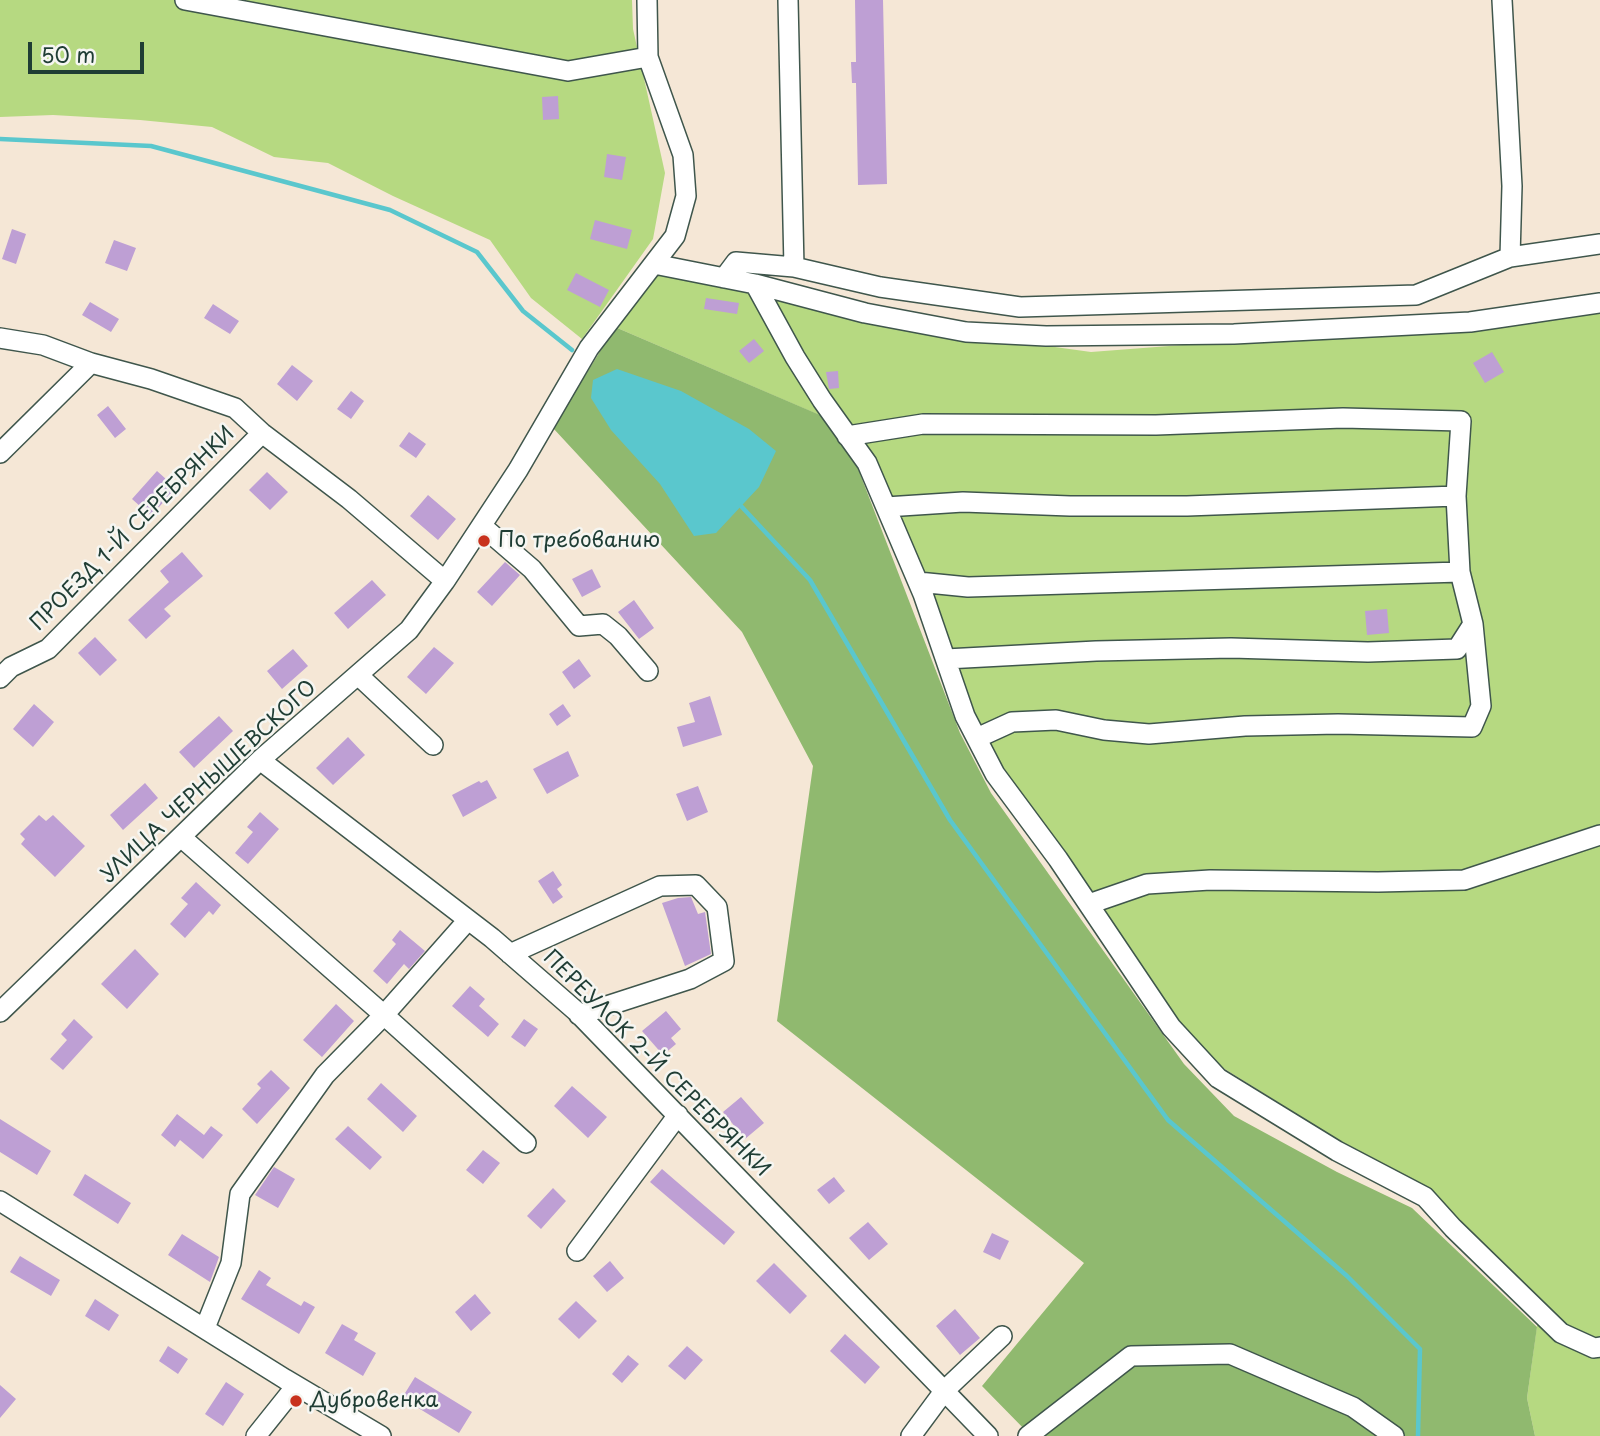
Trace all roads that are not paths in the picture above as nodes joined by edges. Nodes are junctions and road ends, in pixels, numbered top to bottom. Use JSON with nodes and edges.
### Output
{"nodes":[{"id":1,"x":185,"y":0,"type":"edge"},
{"id":2,"x":647,"y":0,"type":"edge"},
{"id":3,"x":788,"y":0,"type":"edge"},
{"id":4,"x":1502,"y":0,"type":"edge"},
{"id":5,"x":648,"y":57,"type":"junction"},
{"id":6,"x":1600,"y":243,"type":"edge"},
{"id":7,"x":1510,"y":257,"type":"junction"},
{"id":8,"x":654,"y":264,"type":"junction"},
{"id":9,"x":794,"y":267,"type":"junction"},
{"id":10,"x":724,"y":278,"type":"junction"},
{"id":11,"x":755,"y":284,"type":"junction"},
{"id":12,"x":1600,"y":303,"type":"edge"},
{"id":13,"x":0,"y":338,"type":"edge"},
{"id":14,"x":91,"y":363,"type":"junction"},
{"id":15,"x":262,"y":433,"type":"junction"},
{"id":16,"x":847,"y":436,"type":"junction"},
{"id":17,"x":0,"y":453,"type":"edge"},
{"id":18,"x":1456,"y":496,"type":"junction"},
{"id":19,"x":886,"y":507,"type":"junction"},
{"id":20,"x":482,"y":526,"type":"junction"},
{"id":21,"x":1460,"y":572,"type":"junction"},
{"id":22,"x":445,"y":581,"type":"junction"},
{"id":23,"x":918,"y":582,"type":"junction"},
{"id":24,"x":1474,"y":624,"type":"junction"},
{"id":25,"x":946,"y":659,"type":"junction"},
{"id":26,"x":648,"y":671,"type":"dead end"},
{"id":27,"x":358,"y":675,"type":"junction"},
{"id":28,"x":0,"y":678,"type":"edge"},
{"id":29,"x":976,"y":738,"type":"junction"},
{"id":30,"x":433,"y":745,"type":"dead end"},
{"id":31,"x":260,"y":760,"type":"junction"},
{"id":32,"x":1600,"y":835,"type":"edge"},
{"id":33,"x":181,"y":837,"type":"junction"},
{"id":34,"x":1089,"y":904,"type":"junction"},
{"id":35,"x":468,"y":919,"type":"junction"},
{"id":36,"x":510,"y":954,"type":"junction"},
{"id":37,"x":0,"y":1012,"type":"edge"},
{"id":38,"x":579,"y":1014,"type":"junction"},
{"id":39,"x":384,"y":1015,"type":"junction"},
{"id":40,"x":678,"y":1115,"type":"junction"},
{"id":41,"x":526,"y":1143,"type":"dead end"},
{"id":42,"x":0,"y":1201,"type":"edge"},
{"id":43,"x":577,"y":1251,"type":"dead end"},
{"id":44,"x":205,"y":1328,"type":"junction"},
{"id":45,"x":1002,"y":1336,"type":"dead end"},
{"id":46,"x":1600,"y":1347,"type":"edge"},
{"id":47,"x":296,"y":1385,"type":"junction"},
{"id":48,"x":945,"y":1390,"type":"junction"},
{"id":49,"x":257,"y":1436,"type":"edge"},
{"id":50,"x":381,"y":1436,"type":"edge"},
{"id":51,"x":911,"y":1436,"type":"edge"},
{"id":52,"x":988,"y":1436,"type":"edge"},
{"id":53,"x":1028,"y":1436,"type":"edge"},
{"id":54,"x":1394,"y":1436,"type":"edge"}],
"edges":[{"from":1,"to":5,"type":"street"},
{"from":2,"to":5,"type":"street","name":"УЛИЦА ЧЕРНЫШЕВСКОГО"},
{"from":3,"to":9,"type":"street"},
{"from":4,"to":7,"type":"street"},
{"from":5,"to":8,"type":"street","name":"УЛИЦА ЧЕРНЫШЕВСКОГО"},
{"from":6,"to":7,"type":"street"},
{"from":7,"to":9,"type":"street"},
{"from":8,"to":10,"type":"street"},
{"from":8,"to":20,"type":"street","name":"УЛИЦА ЧЕРНЫШЕВСКОГО"},
{"from":9,"to":10,"type":"street"},
{"from":10,"to":11,"type":"street"},
{"from":11,"to":12,"type":"street"},
{"from":11,"to":16,"type":"street"},
{"from":13,"to":14,"type":"street"},
{"from":14,"to":15,"type":"street"},
{"from":14,"to":17,"type":"street"},
{"from":15,"to":22,"type":"street"},
{"from":15,"to":28,"type":"street","name":"ПРОЕЗД 1-Й СЕРЕБРЯНКИ"},
{"from":16,"to":18,"type":"street"},
{"from":16,"to":19,"type":"street"},
{"from":18,"to":19,"type":"street"},
{"from":18,"to":21,"type":"street"},
{"from":19,"to":23,"type":"street"},
{"from":20,"to":22,"type":"street","name":"УЛИЦА ЧЕРНЫШЕВСКОГО"},
{"from":20,"to":26,"type":"street"},
{"from":21,"to":23,"type":"street"},
{"from":21,"to":24,"type":"street"},
{"from":22,"to":27,"type":"street","name":"УЛИЦА ЧЕРНЫШЕВСКОГО"},
{"from":23,"to":25,"type":"street"},
{"from":24,"to":25,"type":"street"},
{"from":24,"to":29,"type":"street"},
{"from":25,"to":29,"type":"street"},
{"from":27,"to":30,"type":"street"},
{"from":27,"to":31,"type":"street","name":"УЛИЦА ЧЕРНЫШЕВСКОГО"},
{"from":29,"to":34,"type":"street"},
{"from":31,"to":33,"type":"street","name":"УЛИЦА ЧЕРНЫШЕВСКОГО"},
{"from":31,"to":35,"type":"street","name":"ПЕРЕУЛОК 2-Й СЕРЕБРЯНКИ"},
{"from":32,"to":34,"type":"street"},
{"from":33,"to":37,"type":"street","name":"УЛИЦА ЧЕРНЫШЕВСКОГО"},
{"from":33,"to":39,"type":"street"},
{"from":34,"to":46,"type":"street"},
{"from":35,"to":36,"type":"street","name":"ПЕРЕУЛОК 2-Й СЕРЕБРЯНКИ"},
{"from":35,"to":39,"type":"street"},
{"from":36,"to":38,"type":"street","name":"ПЕРЕУЛОК 2-Й СЕРЕБРЯНКИ"},
{"from":36,"to":38,"type":"street"},
{"from":38,"to":40,"type":"street","name":"ПЕРЕУЛОК 2-Й СЕРЕБРЯНКИ"},
{"from":39,"to":41,"type":"street"},
{"from":39,"to":44,"type":"street"},
{"from":40,"to":43,"type":"street"},
{"from":40,"to":48,"type":"street","name":"ПЕРЕУЛОК 2-Й СЕРЕБРЯНКИ"},
{"from":42,"to":44,"type":"street"},
{"from":44,"to":47,"type":"street"},
{"from":45,"to":48,"type":"street"},
{"from":47,"to":49,"type":"street"},
{"from":47,"to":50,"type":"street"},
{"from":48,"to":51,"type":"street"},
{"from":48,"to":52,"type":"street","name":"ПЕРЕУЛОК 2-Й СЕРЕБРЯНКИ"},
{"from":53,"to":54,"type":"street"}]}
